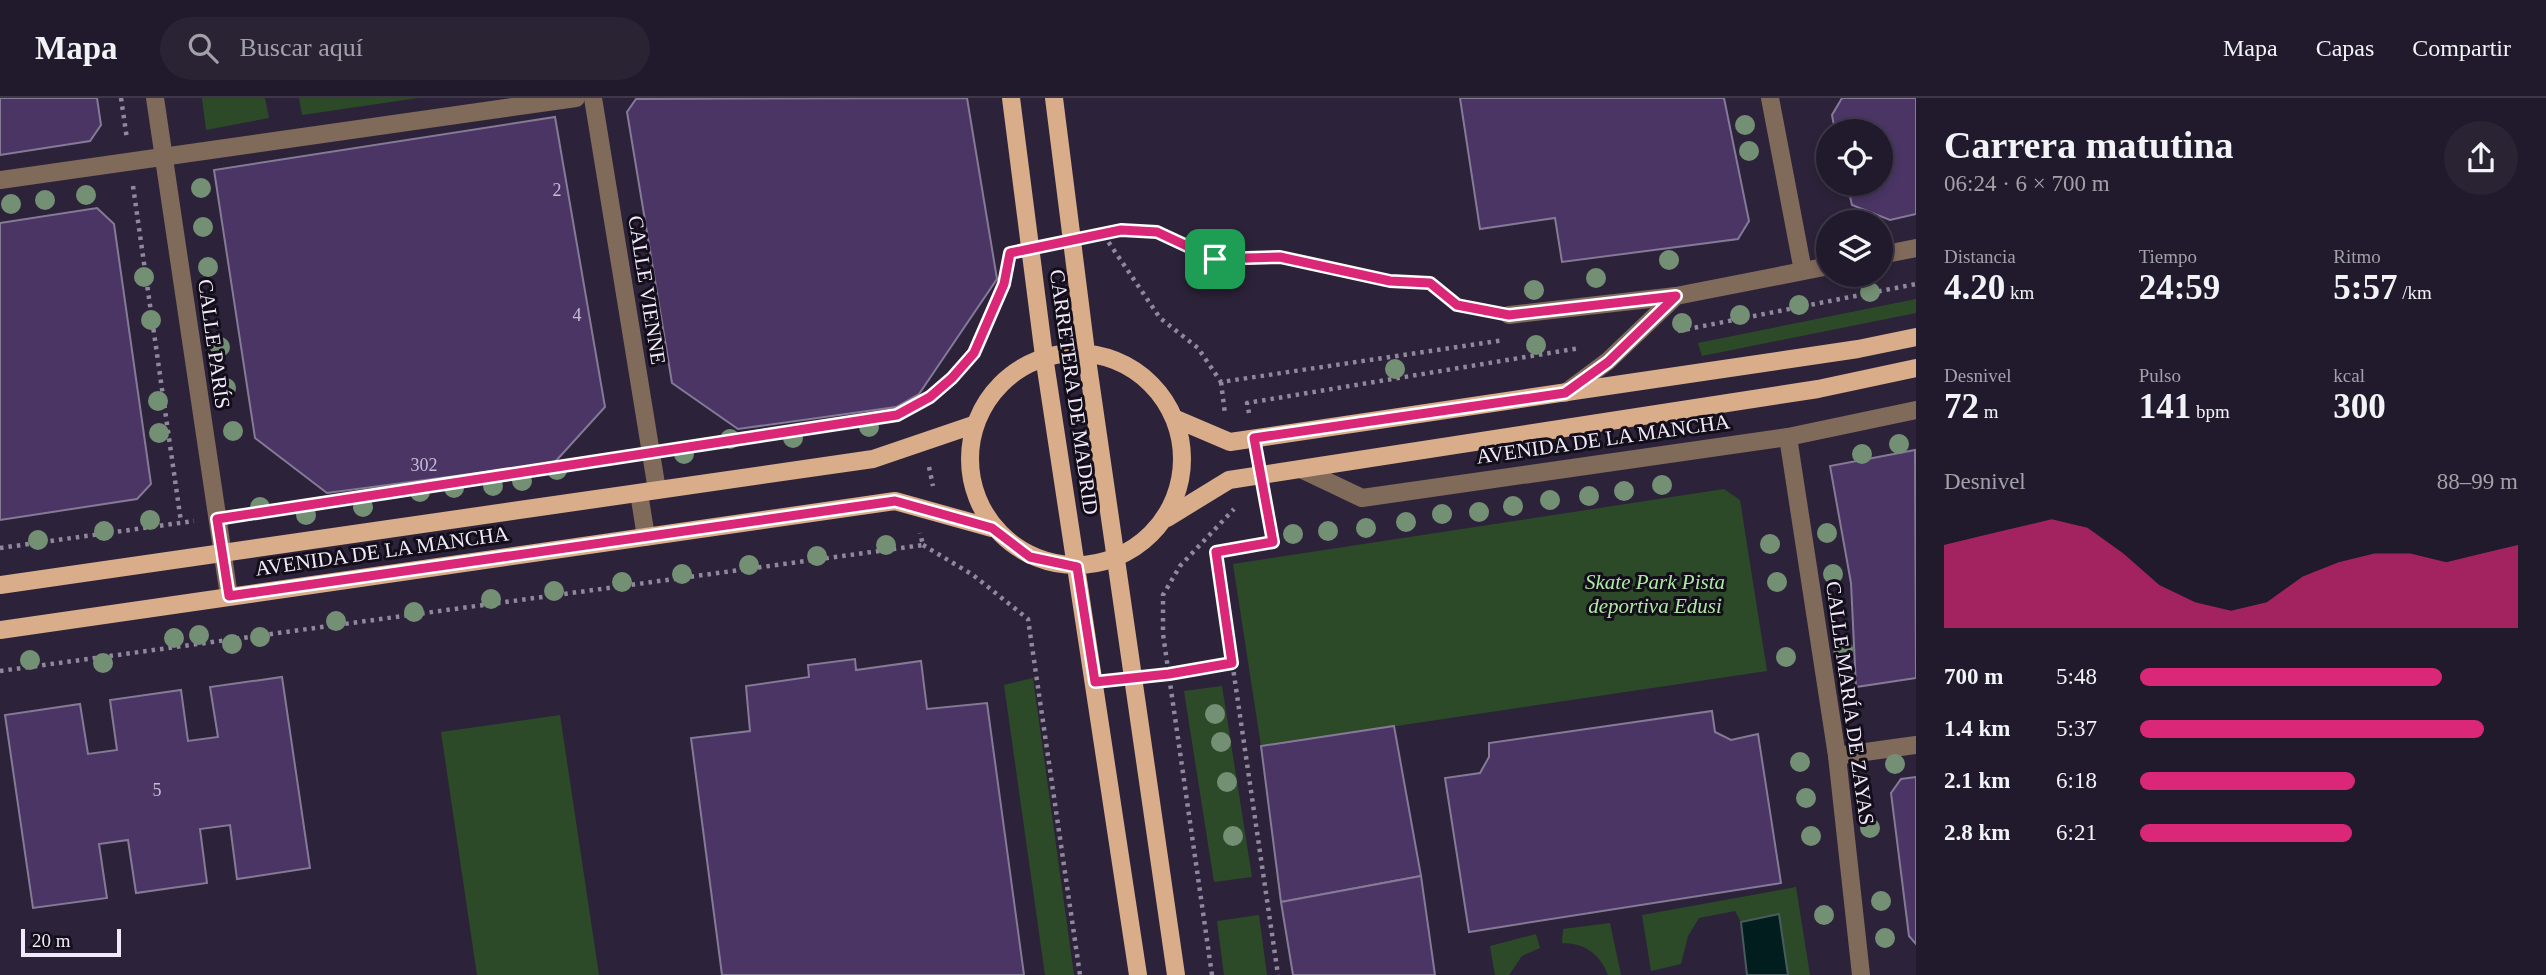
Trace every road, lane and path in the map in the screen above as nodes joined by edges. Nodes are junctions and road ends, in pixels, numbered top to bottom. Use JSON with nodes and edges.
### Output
{"nodes":[{"id":1,"x":121,"y":98,"type":"edge"},
{"id":2,"x":156,"y":98,"type":"edge"},
{"id":3,"x":576,"y":98,"type":"edge"},
{"id":4,"x":593,"y":98,"type":"edge"},
{"id":5,"x":1011,"y":98,"type":"edge"},
{"id":6,"x":1054,"y":98,"type":"edge"},
{"id":7,"x":1770,"y":98,"type":"edge"},
{"id":8,"x":164,"y":157,"type":"junction"},
{"id":9,"x":130,"y":162,"type":"junction"},
{"id":10,"x":0,"y":180,"type":"edge"},
{"id":11,"x":1103,"y":234,"type":"junction"},
{"id":12,"x":1073,"y":242,"type":"junction"},
{"id":13,"x":1916,"y":248,"type":"edge"},
{"id":14,"x":1031,"y":250,"type":"junction"},
{"id":15,"x":1893,"y":253,"type":"edge"},
{"id":16,"x":1816,"y":268,"type":"edge"},
{"id":17,"x":1802,"y":271,"type":"junction"},
{"id":18,"x":1916,"y":284,"type":"edge"},
{"id":19,"x":1676,"y":296,"type":"junction"},
{"id":20,"x":1509,"y":315,"type":"joint"},
{"id":21,"x":1916,"y":337,"type":"edge"},
{"id":22,"x":1513,"y":339,"type":"dead end"},
{"id":23,"x":1630,"y":340,"type":"junction"},
{"id":24,"x":1086,"y":352,"type":"junction"},
{"id":25,"x":1044,"y":356,"type":"junction"},
{"id":26,"x":1916,"y":368,"type":"edge"},
{"id":27,"x":1221,"y":382,"type":"junction"},
{"id":28,"x":1565,"y":393,"type":"junction"},
{"id":29,"x":1916,"y":410,"type":"edge"},
{"id":30,"x":897,"y":415,"type":"junction"},
{"id":31,"x":1176,"y":419,"type":"junction"},
{"id":32,"x":973,"y":425,"type":"junction"},
{"id":33,"x":1788,"y":437,"type":"junction"},
{"id":34,"x":1254,"y":438,"type":"junction"},
{"id":35,"x":923,"y":442,"type":"junction"},
{"id":36,"x":1230,"y":442,"type":"junction"},
{"id":37,"x":903,"y":449,"type":"junction"},
{"id":38,"x":650,"y":453,"type":"junction"},
{"id":39,"x":1301,"y":469,"type":"junction"},
{"id":40,"x":1260,"y":475,"type":"junction"},
{"id":41,"x":1229,"y":480,"type":"junction"},
{"id":42,"x":648,"y":492,"type":"junction"},
{"id":43,"x":914,"y":507,"type":"junction"},
{"id":44,"x":940,"y":515,"type":"junction"},
{"id":45,"x":1167,"y":518,"type":"junction"},
{"id":46,"x":217,"y":519,"type":"junction"},
{"id":47,"x":181,"y":523,"type":"junction"},
{"id":48,"x":992,"y":528,"type":"junction"},
{"id":49,"x":646,"y":537,"type":"junction"},
{"id":50,"x":923,"y":545,"type":"junction"},
{"id":51,"x":0,"y":548,"type":"edge"},
{"id":52,"x":222,"y":553,"type":"junction"},
{"id":53,"x":1117,"y":559,"type":"junction"},
{"id":54,"x":1077,"y":567,"type":"junction"},
{"id":55,"x":0,"y":585,"type":"edge"},
{"id":56,"x":229,"y":596,"type":"junction"},
{"id":57,"x":0,"y":630,"type":"edge"},
{"id":58,"x":1232,"y":663,"type":"junction"},
{"id":59,"x":0,"y":671,"type":"edge"},
{"id":60,"x":1169,"y":674,"type":"junction"},
{"id":61,"x":1134,"y":679,"type":"junction"},
{"id":62,"x":1916,"y":745,"type":"edge"},
{"id":63,"x":1837,"y":756,"type":"junction"},
{"id":64,"x":1080,"y":975,"type":"edge"},
{"id":65,"x":1138,"y":975,"type":"edge"},
{"id":66,"x":1176,"y":975,"type":"edge"},
{"id":67,"x":1213,"y":975,"type":"edge"},
{"id":68,"x":1278,"y":975,"type":"edge"},
{"id":69,"x":1861,"y":975,"type":"edge"}],
"edges":[{"from":1,"to":9,"type":"path"},
{"from":2,"to":8,"type":"street","name":"CALLE PARÍS"},
{"from":3,"to":8,"type":"street"},
{"from":4,"to":38,"type":"street","name":"CALLE VIENNE"},
{"from":5,"to":14,"type":"main road","name":"CARRETERA DE MADRID"},
{"from":6,"to":12,"type":"main road","name":"CARRETERA DE MADRID"},
{"from":7,"to":17,"type":"street"},
{"from":8,"to":9,"type":"street"},
{"from":8,"to":46,"type":"street","name":"CALLE PARÍS"},
{"from":9,"to":10,"type":"street"},
{"from":9,"to":47,"type":"path"},
{"from":11,"to":12,"type":"path"},
{"from":11,"to":20,"type":"path"},
{"from":11,"to":27,"type":"path"},
{"from":12,"to":24,"type":"main road","name":"CARRETERA DE MADRID"},
{"from":13,"to":15,"type":"street"},
{"from":14,"to":25,"type":"main road","name":"CARRETERA DE MADRID"},
{"from":14,"to":30,"type":"path"},
{"from":16,"to":17,"type":"street"},
{"from":17,"to":19,"type":"street"},
{"from":18,"to":23,"type":"path"},
{"from":19,"to":20,"type":"street"},
{"from":19,"to":23,"type":"street"},
{"from":21,"to":28,"type":"main road"},
{"from":22,"to":27,"type":"path"},
{"from":23,"to":28,"type":"street"},
{"from":23,"to":34,"type":"path"},
{"from":24,"to":25,"type":"main road","name":"AVENIDA DE LA MANCHA"},
{"from":24,"to":31,"type":"main road","name":"AVENIDA DE LA MANCHA"},
{"from":24,"to":53,"type":"main road","name":"CARRETERA DE MADRID"},
{"from":25,"to":32,"type":"main road","name":"AVENIDA DE LA MANCHA"},
{"from":25,"to":54,"type":"main road","name":"CARRETERA DE MADRID"},
{"from":26,"to":39,"type":"main road","name":"AVENIDA DE LA MANCHA"},
{"from":27,"to":36,"type":"path"},
{"from":28,"to":34,"type":"main road"},
{"from":29,"to":33,"type":"street","name":"AVENIDA DE LA MANCHA"},
{"from":30,"to":37,"type":"path"},
{"from":30,"to":38,"type":"path"},
{"from":31,"to":36,"type":"main road"},
{"from":31,"to":45,"type":"main road","name":"AVENIDA DE LA MANCHA"},
{"from":32,"to":35,"type":"main road","name":"AVENIDA DE LA MANCHA"},
{"from":32,"to":48,"type":"main road","name":"AVENIDA DE LA MANCHA"},
{"from":33,"to":39,"type":"street","name":"AVENIDA DE LA MANCHA"},
{"from":33,"to":63,"type":"street","name":"CALLE MARÍA DE ZAYAS"},
{"from":34,"to":36,"type":"main road"},
{"from":35,"to":37,"type":"main road","name":"AVENIDA DE LA MANCHA"},
{"from":35,"to":44,"type":"path"},
{"from":37,"to":42,"type":"main road","name":"AVENIDA DE LA MANCHA"},
{"from":38,"to":42,"type":"street","name":"CALLE VIENNE"},
{"from":38,"to":46,"type":"path"},
{"from":39,"to":40,"type":"main road","name":"AVENIDA DE LA MANCHA"},
{"from":40,"to":41,"type":"main road","name":"AVENIDA DE LA MANCHA"},
{"from":40,"to":58,"type":"path"},
{"from":41,"to":45,"type":"main road","name":"AVENIDA DE LA MANCHA"},
{"from":41,"to":60,"type":"path"},
{"from":42,"to":49,"type":"street"},
{"from":42,"to":52,"type":"main road","name":"AVENIDA DE LA MANCHA"},
{"from":43,"to":44,"type":"main road","name":"AVENIDA DE LA MANCHA"},
{"from":43,"to":49,"type":"main road","name":"AVENIDA DE LA MANCHA"},
{"from":43,"to":50,"type":"path"},
{"from":44,"to":48,"type":"main road","name":"AVENIDA DE LA MANCHA"},
{"from":45,"to":53,"type":"main road","name":"AVENIDA DE LA MANCHA"},
{"from":46,"to":47,"type":"path"},
{"from":46,"to":52,"type":"street","name":"CALLE PARÍS"},
{"from":47,"to":51,"type":"path"},
{"from":48,"to":54,"type":"main road","name":"AVENIDA DE LA MANCHA"},
{"from":49,"to":56,"type":"main road","name":"AVENIDA DE LA MANCHA"},
{"from":50,"to":59,"type":"path"},
{"from":50,"to":64,"type":"path"},
{"from":52,"to":55,"type":"main road","name":"AVENIDA DE LA MANCHA"},
{"from":52,"to":56,"type":"street","name":"CALLE PARÍS"},
{"from":53,"to":54,"type":"main road","name":"AVENIDA DE LA MANCHA"},
{"from":53,"to":61,"type":"main road","name":"CARRETERA DE MADRID"},
{"from":54,"to":65,"type":"main road","name":"CARRETERA DE MADRID"},
{"from":56,"to":57,"type":"main road","name":"AVENIDA DE LA MANCHA"},
{"from":58,"to":60,"type":"path"},
{"from":58,"to":68,"type":"path"},
{"from":60,"to":61,"type":"path"},
{"from":60,"to":67,"type":"path"},
{"from":61,"to":66,"type":"main road","name":"CARRETERA DE MADRID"},
{"from":62,"to":63,"type":"street"},
{"from":63,"to":69,"type":"street","name":"CALLE MARÍA DE ZAYAS"}]}
